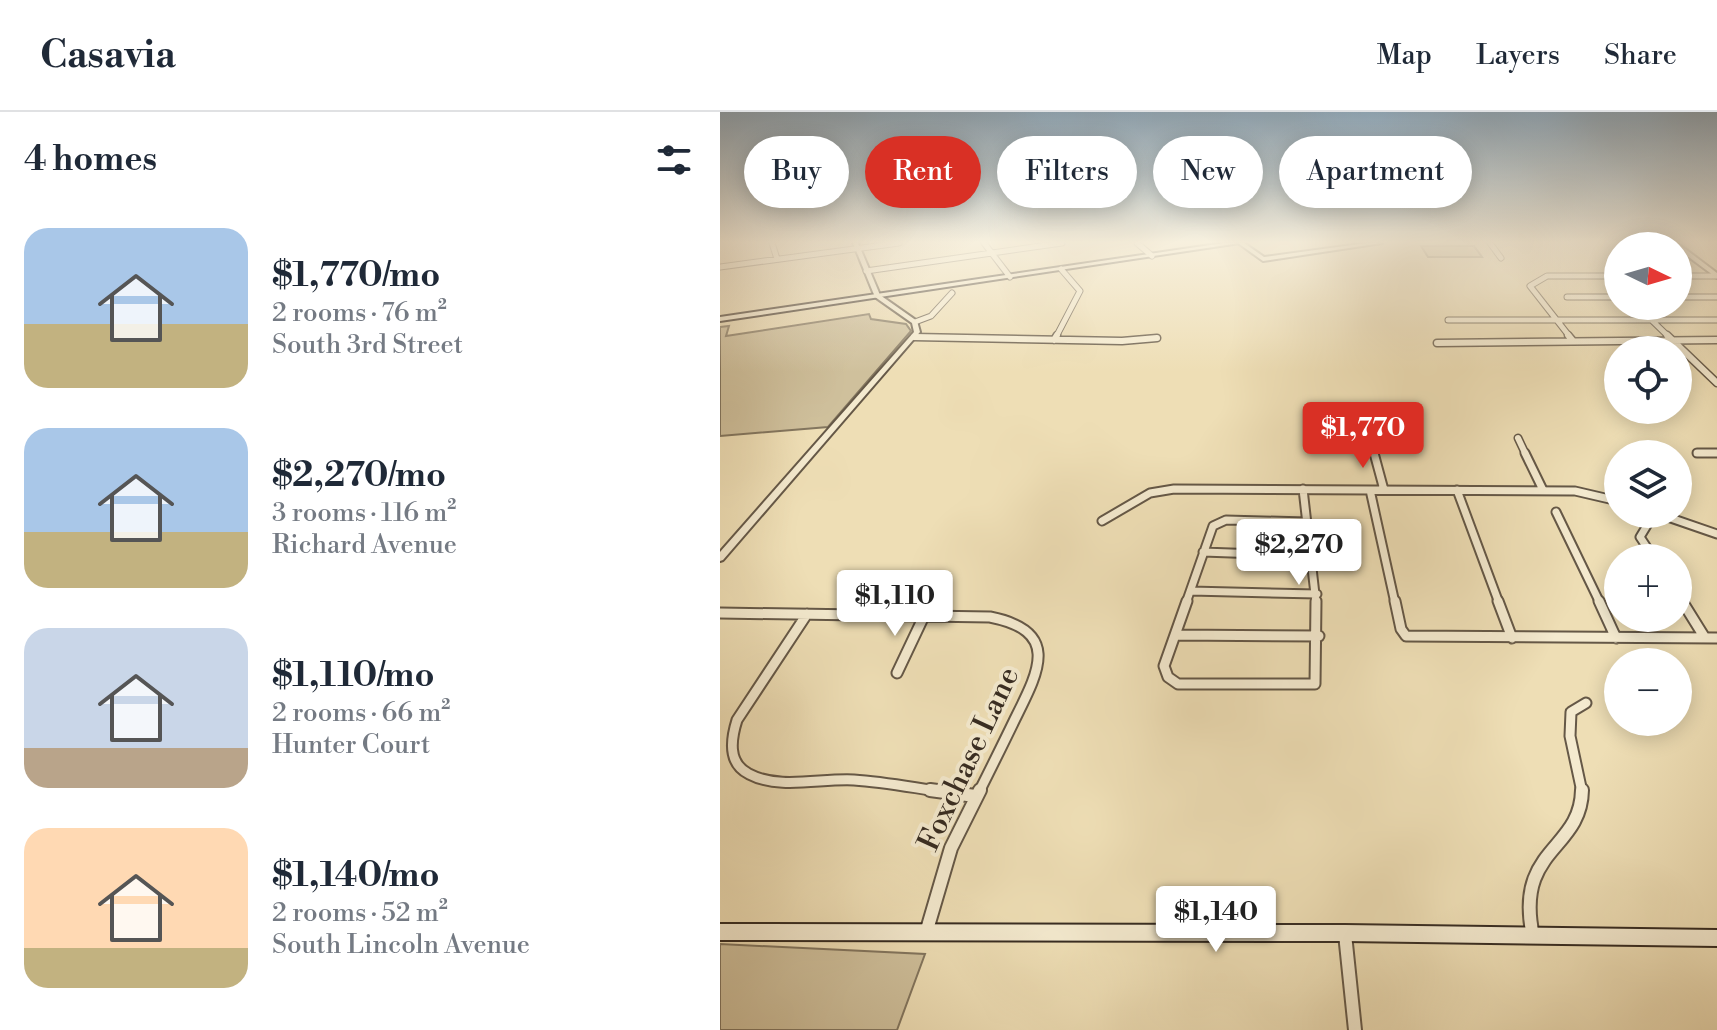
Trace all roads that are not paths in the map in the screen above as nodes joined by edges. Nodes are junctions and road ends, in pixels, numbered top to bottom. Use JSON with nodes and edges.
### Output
{"nodes":[{"id":1,"x":873,"y":286,"type":"edge"},
{"id":2,"x":948,"y":286,"type":"edge"},
{"id":3,"x":1076,"y":286,"type":"edge"},
{"id":4,"x":1532,"y":286,"type":"edge"},
{"id":5,"x":952,"y":293,"type":"dead end"},
{"id":6,"x":877,"y":296,"type":"junction"},
{"id":7,"x":1567,"y":297,"type":"dead end"},
{"id":8,"x":1604,"y":297,"type":"edge"},
{"id":9,"x":1692,"y":297,"type":"edge"},
{"id":10,"x":1717,"y":297,"type":"edge"},
{"id":11,"x":720,"y":319,"type":"edge"},
{"id":12,"x":1448,"y":320,"type":"dead end"},
{"id":13,"x":1557,"y":320,"type":"junction"},
{"id":14,"x":1604,"y":320,"type":"edge"},
{"id":15,"x":1652,"y":320,"type":"edge"},
{"id":16,"x":1692,"y":320,"type":"edge"},
{"id":17,"x":1717,"y":320,"type":"edge"},
{"id":18,"x":915,"y":322,"type":"junction"},
{"id":19,"x":1668,"y":336,"type":"edge"},
{"id":20,"x":914,"y":337,"type":"junction"},
{"id":21,"x":1157,"y":338,"type":"dead end"},
{"id":22,"x":1054,"y":340,"type":"junction"},
{"id":23,"x":1717,"y":340,"type":"edge"},
{"id":24,"x":1573,"y":341,"type":"junction"},
{"id":25,"x":1604,"y":341,"type":"edge"},
{"id":26,"x":1692,"y":341,"type":"edge"},
{"id":27,"x":1437,"y":343,"type":"dead end"},
{"id":28,"x":1692,"y":359,"type":"edge"},
{"id":29,"x":1708,"y":374,"type":"junction"},
{"id":30,"x":1717,"y":374,"type":"edge"},
{"id":31,"x":1717,"y":383,"type":"edge"},
{"id":32,"x":1518,"y":438,"type":"dead end"},
{"id":33,"x":1372,"y":443,"type":"dead end"},
{"id":34,"x":1697,"y":453,"type":"dead end"},
{"id":35,"x":1717,"y":453,"type":"edge"},
{"id":36,"x":1303,"y":489,"type":"junction"},
{"id":37,"x":1370,"y":490,"type":"junction"},
{"id":38,"x":1384,"y":490,"type":"junction"},
{"id":39,"x":1457,"y":490,"type":"junction"},
{"id":40,"x":1543,"y":490,"type":"junction"},
{"id":41,"x":1604,"y":497,"type":"edge"},
{"id":42,"x":1556,"y":512,"type":"dead end"},
{"id":43,"x":1102,"y":521,"type":"dead end"},
{"id":44,"x":1307,"y":522,"type":"junction"},
{"id":45,"x":1692,"y":526,"type":"edge"},
{"id":46,"x":1717,"y":534,"type":"edge"},
{"id":47,"x":1203,"y":552,"type":"junction"},
{"id":48,"x":1312,"y":556,"type":"junction"},
{"id":49,"x":720,"y":558,"type":"edge"},
{"id":50,"x":1191,"y":591,"type":"junction"},
{"id":51,"x":1317,"y":594,"type":"junction"},
{"id":52,"x":720,"y":613,"type":"edge"},
{"id":53,"x":807,"y":614,"type":"junction"},
{"id":54,"x":924,"y":616,"type":"junction"},
{"id":55,"x":1692,"y":618,"type":"edge"},
{"id":56,"x":1175,"y":635,"type":"junction"},
{"id":57,"x":1319,"y":636,"type":"junction"},
{"id":58,"x":1512,"y":638,"type":"junction"},
{"id":59,"x":1616,"y":638,"type":"junction"},
{"id":60,"x":1705,"y":638,"type":"junction"},
{"id":61,"x":1717,"y":638,"type":"edge"},
{"id":62,"x":897,"y":673,"type":"dead end"},
{"id":63,"x":1586,"y":703,"type":"dead end"},
{"id":64,"x":975,"y":796,"type":"junction"},
{"id":65,"x":720,"y":932,"type":"edge"},
{"id":66,"x":1345,"y":933,"type":"junction"},
{"id":67,"x":926,"y":934,"type":"junction"},
{"id":68,"x":1533,"y":936,"type":"junction"},
{"id":69,"x":1717,"y":938,"type":"edge"},
{"id":70,"x":1355,"y":1030,"type":"edge"}],
"edges":[{"from":1,"to":6,"type":"street"},
{"from":2,"to":6,"type":"main road"},
{"from":3,"to":22,"type":"street"},
{"from":4,"to":13,"type":"street"},
{"from":5,"to":18,"type":"street"},
{"from":6,"to":11,"type":"main road"},
{"from":6,"to":18,"type":"street"},
{"from":7,"to":8,"type":"street"},
{"from":9,"to":10,"type":"street"},
{"from":12,"to":13,"type":"street"},
{"from":13,"to":14,"type":"street"},
{"from":13,"to":24,"type":"street"},
{"from":15,"to":19,"type":"street"},
{"from":16,"to":17,"type":"street"},
{"from":18,"to":20,"type":"street"},
{"from":20,"to":22,"type":"street"},
{"from":20,"to":49,"type":"street"},
{"from":21,"to":22,"type":"street"},
{"from":23,"to":26,"type":"street"},
{"from":24,"to":25,"type":"street"},
{"from":24,"to":27,"type":"street"},
{"from":28,"to":29,"type":"street"},
{"from":29,"to":30,"type":"street"},
{"from":29,"to":31,"type":"street"},
{"from":32,"to":40,"type":"street"},
{"from":33,"to":38,"type":"street"},
{"from":34,"to":35,"type":"street"},
{"from":36,"to":37,"type":"street"},
{"from":36,"to":43,"type":"street"},
{"from":36,"to":44,"type":"street"},
{"from":37,"to":38,"type":"street"},
{"from":37,"to":58,"type":"street"},
{"from":38,"to":39,"type":"street"},
{"from":39,"to":40,"type":"street"},
{"from":39,"to":58,"type":"street"},
{"from":40,"to":41,"type":"street"},
{"from":42,"to":59,"type":"street"},
{"from":44,"to":47,"type":"street"},
{"from":44,"to":48,"type":"street"},
{"from":45,"to":46,"type":"street"},
{"from":47,"to":48,"type":"street"},
{"from":47,"to":50,"type":"street"},
{"from":48,"to":51,"type":"street"},
{"from":50,"to":51,"type":"street"},
{"from":50,"to":56,"type":"street"},
{"from":51,"to":57,"type":"street"},
{"from":52,"to":53,"type":"street","name":"Foxchase Lane"},
{"from":53,"to":54,"type":"street","name":"Foxchase Lane"},
{"from":53,"to":64,"type":"street"},
{"from":54,"to":62,"type":"street"},
{"from":54,"to":64,"type":"street","name":"Foxchase Lane"},
{"from":55,"to":60,"type":"street"},
{"from":56,"to":57,"type":"street"},
{"from":56,"to":57,"type":"street"},
{"from":58,"to":59,"type":"street"},
{"from":59,"to":60,"type":"street"},
{"from":60,"to":61,"type":"street"},
{"from":63,"to":68,"type":"street"},
{"from":64,"to":67,"type":"street","name":"Foxchase Lane"},
{"from":65,"to":67,"type":"main road"},
{"from":66,"to":67,"type":"main road"},
{"from":66,"to":68,"type":"main road"},
{"from":66,"to":70,"type":"street"},
{"from":68,"to":69,"type":"main road"}]}
